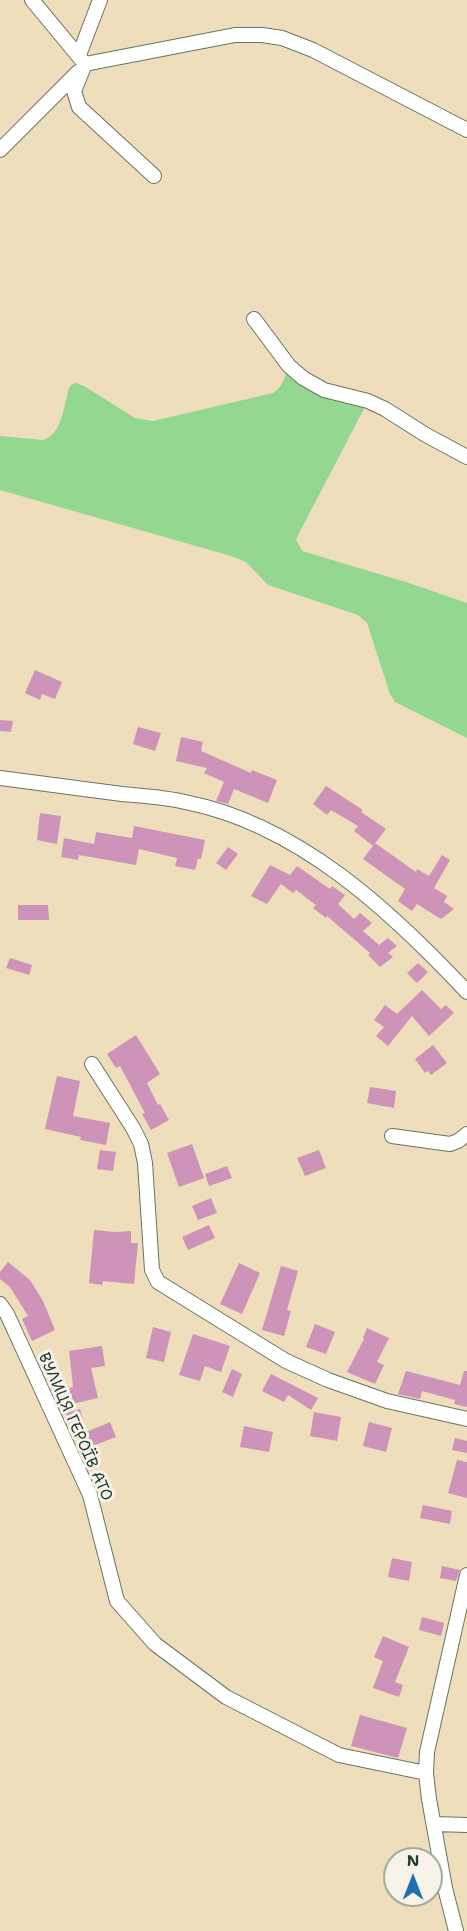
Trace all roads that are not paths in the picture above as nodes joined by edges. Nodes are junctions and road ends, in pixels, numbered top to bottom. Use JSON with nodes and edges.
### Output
{"nodes":[{"id":1,"x":32,"y":0,"type":"edge"},
{"id":2,"x":100,"y":0,"type":"edge"},
{"id":3,"x":82,"y":60,"type":"junction"},
{"id":4,"x":467,"y":130,"type":"edge"},
{"id":5,"x":0,"y":150,"type":"edge"},
{"id":6,"x":154,"y":176,"type":"dead end"},
{"id":7,"x":254,"y":319,"type":"dead end"},
{"id":8,"x":467,"y":457,"type":"edge"},
{"id":9,"x":0,"y":778,"type":"edge"},
{"id":10,"x":467,"y":992,"type":"edge"},
{"id":11,"x":92,"y":1064,"type":"dead end"},
{"id":12,"x":467,"y":1134,"type":"edge"},
{"id":13,"x":392,"y":1136,"type":"dead end"},
{"id":14,"x":0,"y":1304,"type":"edge"},
{"id":15,"x":467,"y":1419,"type":"edge"},
{"id":16,"x":467,"y":1575,"type":"edge"},
{"id":17,"x":426,"y":1773,"type":"junction"},
{"id":18,"x":435,"y":1824,"type":"junction"},
{"id":19,"x":467,"y":1825,"type":"edge"},
{"id":20,"x":456,"y":1931,"type":"edge"}],
"edges":[{"from":1,"to":3,"type":"street"},
{"from":2,"to":3,"type":"street"},
{"from":3,"to":4,"type":"street"},
{"from":3,"to":5,"type":"street"},
{"from":3,"to":6,"type":"street"},
{"from":7,"to":8,"type":"street"},
{"from":9,"to":10,"type":"street"},
{"from":11,"to":15,"type":"street"},
{"from":12,"to":13,"type":"street"},
{"from":14,"to":17,"type":"street","name":"ВУЛИЦЯ ГЕРОЇВ АТО"},
{"from":16,"to":17,"type":"street"},
{"from":17,"to":18,"type":"street"},
{"from":18,"to":19,"type":"street"},
{"from":18,"to":20,"type":"street"}]}
